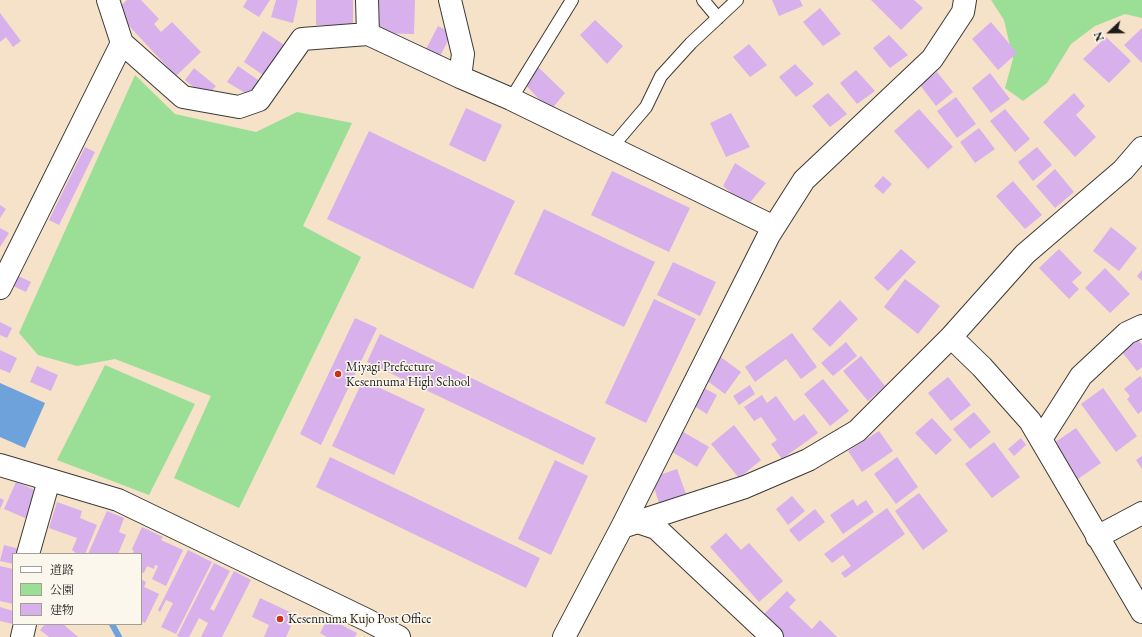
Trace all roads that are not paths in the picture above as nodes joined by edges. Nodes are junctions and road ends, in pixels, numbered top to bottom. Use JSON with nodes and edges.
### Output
{"nodes":[{"id":1,"x":108,"y":0,"type":"edge"},
{"id":2,"x":367,"y":0,"type":"edge"},
{"id":3,"x":450,"y":0,"type":"edge"},
{"id":4,"x":572,"y":0,"type":"edge"},
{"id":5,"x":704,"y":0,"type":"edge"},
{"id":6,"x":737,"y":0,"type":"edge"},
{"id":7,"x":965,"y":0,"type":"edge"},
{"id":8,"x":718,"y":18,"type":"junction"},
{"id":9,"x":368,"y":34,"type":"junction"},
{"id":10,"x":122,"y":43,"type":"junction"},
{"id":11,"x":460,"y":77,"type":"junction"},
{"id":12,"x":511,"y":99,"type":"junction"},
{"id":13,"x":611,"y":148,"type":"junction"},
{"id":14,"x":1142,"y":148,"type":"edge"},
{"id":15,"x":774,"y":228,"type":"junction"},
{"id":16,"x":2,"y":278,"type":"edge"},
{"id":17,"x":1142,"y":326,"type":"edge"},
{"id":18,"x":951,"y":337,"type":"junction"},
{"id":19,"x":1040,"y":439,"type":"junction"},
{"id":20,"x":0,"y":465,"type":"edge"},
{"id":21,"x":49,"y":480,"type":"junction"},
{"id":22,"x":1142,"y":513,"type":"edge"},
{"id":23,"x":630,"y":525,"type":"junction"},
{"id":24,"x":1097,"y":537,"type":"junction"},
{"id":25,"x":28,"y":553,"type":"edge"},
{"id":26,"x":1142,"y":612,"type":"edge"},
{"id":27,"x":25,"y":625,"type":"edge"},
{"id":28,"x":22,"y":637,"type":"edge"},
{"id":29,"x":398,"y":637,"type":"edge"},
{"id":30,"x":564,"y":637,"type":"edge"},
{"id":31,"x":772,"y":637,"type":"edge"}],
"edges":[{"from":1,"to":10,"type":"street"},
{"from":2,"to":9,"type":"street"},
{"from":3,"to":11,"type":"street"},
{"from":4,"to":12,"type":"lane"},
{"from":5,"to":8,"type":"lane"},
{"from":6,"to":8,"type":"lane"},
{"from":7,"to":15,"type":"street"},
{"from":8,"to":13,"type":"lane"},
{"from":9,"to":10,"type":"street"},
{"from":9,"to":11,"type":"street"},
{"from":10,"to":16,"type":"street"},
{"from":11,"to":12,"type":"street"},
{"from":12,"to":13,"type":"street"},
{"from":13,"to":15,"type":"street"},
{"from":14,"to":18,"type":"street"},
{"from":15,"to":23,"type":"street"},
{"from":17,"to":19,"type":"street"},
{"from":18,"to":19,"type":"street"},
{"from":18,"to":23,"type":"street"},
{"from":19,"to":24,"type":"street"},
{"from":20,"to":21,"type":"street"},
{"from":21,"to":25,"type":"street"},
{"from":21,"to":29,"type":"street"},
{"from":22,"to":24,"type":"street"},
{"from":23,"to":30,"type":"street"},
{"from":23,"to":31,"type":"street"},
{"from":24,"to":26,"type":"street"},
{"from":27,"to":28,"type":"street"}]}
